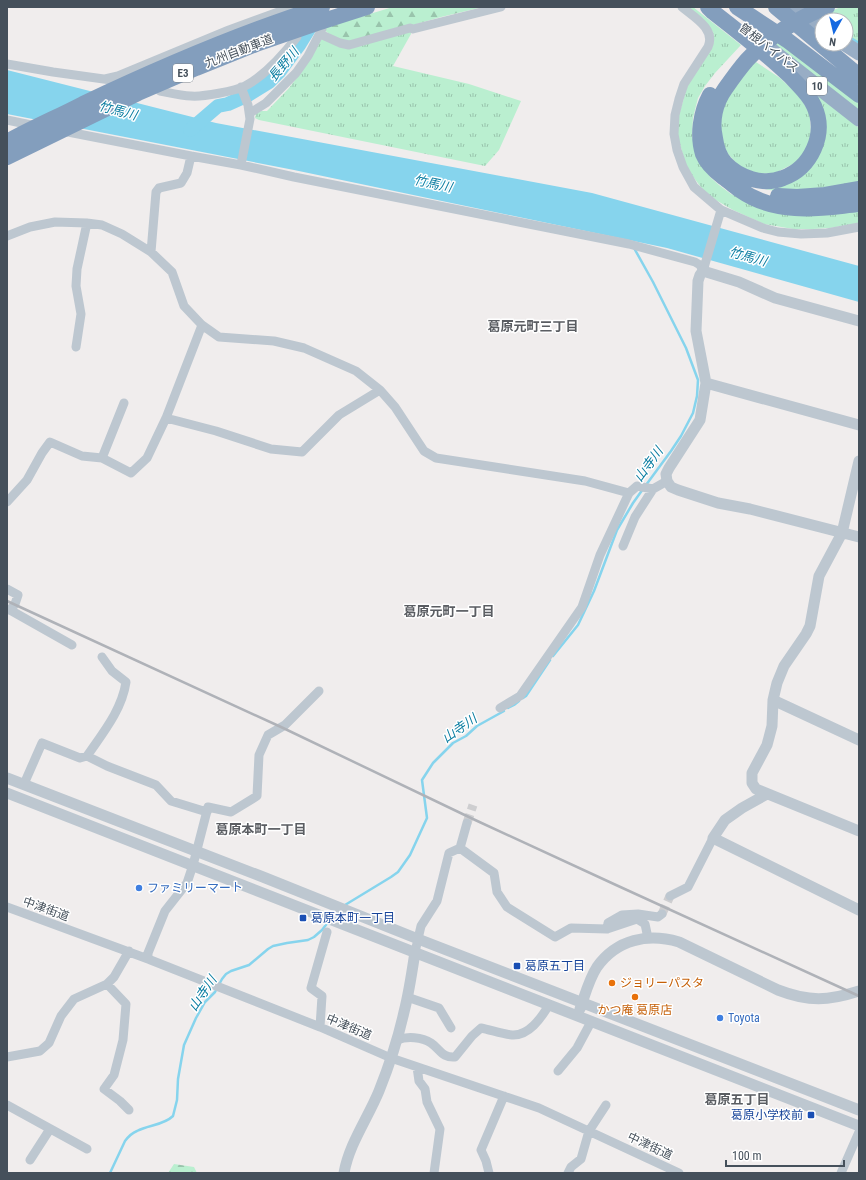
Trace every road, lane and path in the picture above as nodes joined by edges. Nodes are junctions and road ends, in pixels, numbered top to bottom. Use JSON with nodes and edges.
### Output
{"nodes":[{"id":1,"x":292,"y":7,"type":"edge"},
{"id":2,"x":322,"y":7,"type":"edge"},
{"id":3,"x":367,"y":7,"type":"edge"},
{"id":4,"x":501,"y":7,"type":"edge"},
{"id":5,"x":682,"y":7,"type":"edge"},
{"id":6,"x":708,"y":7,"type":"edge"},
{"id":7,"x":717,"y":7,"type":"edge"},
{"id":8,"x":737,"y":7,"type":"edge"},
{"id":9,"x":776,"y":7,"type":"edge"},
{"id":10,"x":791,"y":7,"type":"edge"},
{"id":11,"x":815,"y":8,"type":"edge"},
{"id":12,"x":267,"y":16,"type":"junction"},
{"id":13,"x":814,"y":23,"type":"edge"},
{"id":14,"x":297,"y":37,"type":"dead end"},
{"id":15,"x":282,"y":56,"type":"junction"},
{"id":16,"x":7,"y":64,"type":"edge"},
{"id":17,"x":735,"y":67,"type":"junction"},
{"id":18,"x":859,"y":76,"type":"edge"},
{"id":19,"x":242,"y":89,"type":"junction"},
{"id":20,"x":160,"y":91,"type":"dead end"},
{"id":21,"x":859,"y":95,"type":"edge"},
{"id":22,"x":249,"y":109,"type":"junction"},
{"id":23,"x":859,"y":119,"type":"edge"},
{"id":24,"x":7,"y":120,"type":"edge"},
{"id":25,"x":7,"y":142,"type":"edge"},
{"id":26,"x":191,"y":156,"type":"junction"},
{"id":27,"x":7,"y":157,"type":"edge"},
{"id":28,"x":241,"y":164,"type":"junction"},
{"id":29,"x":730,"y":183,"type":"junction"},
{"id":30,"x":859,"y":189,"type":"edge"},
{"id":31,"x":859,"y":204,"type":"edge"},
{"id":32,"x":720,"y":210,"type":"junction"},
{"id":33,"x":87,"y":223,"type":"junction"},
{"id":34,"x":859,"y":227,"type":"edge"},
{"id":35,"x":7,"y":236,"type":"edge"},
{"id":36,"x":151,"y":252,"type":"junction"},
{"id":37,"x":704,"y":267,"type":"junction"},
{"id":38,"x":859,"y":321,"type":"edge"},
{"id":39,"x":202,"y":325,"type":"junction"},
{"id":40,"x":76,"y":347,"type":"dead end"},
{"id":41,"x":706,"y":383,"type":"junction"},
{"id":42,"x":380,"y":390,"type":"junction"},
{"id":43,"x":124,"y":403,"type":"dead end"},
{"id":44,"x":166,"y":418,"type":"junction"},
{"id":45,"x":859,"y":425,"type":"edge"},
{"id":46,"x":102,"y":458,"type":"junction"},
{"id":47,"x":859,"y":461,"type":"edge"},
{"id":48,"x":667,"y":481,"type":"junction"},
{"id":49,"x":653,"y":489,"type":"junction"},
{"id":50,"x":629,"y":493,"type":"junction"},
{"id":51,"x":7,"y":502,"type":"edge"},
{"id":52,"x":842,"y":533,"type":"junction"},
{"id":53,"x":859,"y":537,"type":"edge"},
{"id":54,"x":623,"y":546,"type":"dead end"},
{"id":55,"x":7,"y":589,"type":"edge"},
{"id":56,"x":9,"y":610,"type":"edge"},
{"id":57,"x":72,"y":645,"type":"dead end"},
{"id":58,"x":102,"y":657,"type":"dead end"},
{"id":59,"x":319,"y":691,"type":"dead end"},
{"id":60,"x":773,"y":700,"type":"junction"},
{"id":61,"x":500,"y":708,"type":"dead end"},
{"id":62,"x":859,"y":740,"type":"edge"},
{"id":63,"x":87,"y":756,"type":"junction"},
{"id":64,"x":7,"y":778,"type":"edge"},
{"id":65,"x":24,"y":784,"type":"junction"},
{"id":66,"x":7,"y":793,"type":"edge"},
{"id":67,"x":767,"y":794,"type":"junction"},
{"id":68,"x":207,"y":812,"type":"junction"},
{"id":69,"x":467,"y":823,"type":"tunnel mouth"},
{"id":70,"x":859,"y":830,"type":"edge"},
{"id":71,"x":713,"y":838,"type":"junction"},
{"id":72,"x":460,"y":848,"type":"junction"},
{"id":73,"x":196,"y":852,"type":"junction"},
{"id":74,"x":193,"y":865,"type":"junction"},
{"id":75,"x":670,"y":896,"type":"tunnel mouth"},
{"id":76,"x":7,"y":907,"type":"edge"},
{"id":77,"x":859,"y":910,"type":"edge"},
{"id":78,"x":662,"y":914,"type":"dead end"},
{"id":79,"x":607,"y":929,"type":"junction"},
{"id":80,"x":327,"y":932,"type":"dead end"},
{"id":81,"x":648,"y":938,"type":"junction"},
{"id":82,"x":418,"y":939,"type":"junction"},
{"id":83,"x":129,"y":951,"type":"junction"},
{"id":84,"x":415,"y":952,"type":"junction"},
{"id":85,"x":148,"y":959,"type":"junction"},
{"id":86,"x":107,"y":984,"type":"junction"},
{"id":87,"x":859,"y":991,"type":"edge"},
{"id":88,"x":407,"y":997,"type":"junction"},
{"id":89,"x":582,"y":1003,"type":"junction"},
{"id":90,"x":549,"y":1005,"type":"junction"},
{"id":91,"x":577,"y":1016,"type":"junction"},
{"id":92,"x":591,"y":1022,"type":"junction"},
{"id":93,"x":320,"y":1027,"type":"junction"},
{"id":94,"x":451,"y":1028,"type":"dead end"},
{"id":95,"x":397,"y":1040,"type":"junction"},
{"id":96,"x":7,"y":1057,"type":"edge"},
{"id":97,"x":391,"y":1058,"type":"junction"},
{"id":98,"x":417,"y":1067,"type":"junction"},
{"id":99,"x":558,"y":1071,"type":"dead end"},
{"id":100,"x":504,"y":1096,"type":"junction"},
{"id":101,"x":606,"y":1105,"type":"dead end"},
{"id":102,"x":7,"y":1106,"type":"edge"},
{"id":103,"x":128,"y":1110,"type":"dead end"},
{"id":104,"x":859,"y":1110,"type":"edge"},
{"id":105,"x":859,"y":1126,"type":"edge"},
{"id":106,"x":50,"y":1129,"type":"junction"},
{"id":107,"x":589,"y":1131,"type":"junction"},
{"id":108,"x":859,"y":1132,"type":"edge"},
{"id":109,"x":87,"y":1149,"type":"dead end"},
{"id":110,"x":30,"y":1160,"type":"dead end"},
{"id":111,"x":344,"y":1173,"type":"edge"},
{"id":112,"x":434,"y":1173,"type":"edge"},
{"id":113,"x":489,"y":1173,"type":"edge"},
{"id":114,"x":568,"y":1173,"type":"edge"},
{"id":115,"x":679,"y":1173,"type":"edge"},
{"id":116,"x":841,"y":1173,"type":"edge"}],
"edges":[{"from":1,"to":12,"type":"street"},
{"from":2,"to":25,"type":"highway","name":"九州自動車道","number":"E3"},
{"from":3,"to":27,"type":"highway","name":"九州自動車道","number":"E3"},
{"from":4,"to":22,"type":"street"},
{"from":5,"to":32,"type":"street"},
{"from":6,"to":17,"type":"highway"},
{"from":7,"to":23,"type":"highway","name":"曽根バイパス","number":"10"},
{"from":8,"to":21,"type":"highway"},
{"from":9,"to":18,"type":"highway"},
{"from":10,"to":13,"type":"highway"},
{"from":11,"to":17,"type":"highway"},
{"from":12,"to":15,"type":"street"},
{"from":12,"to":16,"type":"street"},
{"from":14,"to":15,"type":"street"},
{"from":15,"to":19,"type":"street"},
{"from":17,"to":29,"type":"highway"},
{"from":19,"to":20,"type":"street"},
{"from":19,"to":22,"type":"street"},
{"from":22,"to":28,"type":"street"},
{"from":24,"to":26,"type":"street"},
{"from":26,"to":28,"type":"street"},
{"from":26,"to":36,"type":"street"},
{"from":28,"to":37,"type":"street"},
{"from":29,"to":30,"type":"highway"},
{"from":29,"to":31,"type":"highway"},
{"from":32,"to":34,"type":"street"},
{"from":32,"to":37,"type":"street"},
{"from":33,"to":35,"type":"street"},
{"from":33,"to":36,"type":"street"},
{"from":33,"to":40,"type":"street"},
{"from":36,"to":39,"type":"street"},
{"from":37,"to":38,"type":"street"},
{"from":37,"to":41,"type":"street"},
{"from":39,"to":42,"type":"street"},
{"from":39,"to":44,"type":"street"},
{"from":41,"to":45,"type":"street"},
{"from":41,"to":48,"type":"street"},
{"from":42,"to":44,"type":"street"},
{"from":42,"to":50,"type":"street"},
{"from":43,"to":46,"type":"street"},
{"from":44,"to":46,"type":"street"},
{"from":46,"to":51,"type":"street"},
{"from":47,"to":52,"type":"street"},
{"from":48,"to":49,"type":"street"},
{"from":48,"to":52,"type":"street"},
{"from":49,"to":50,"type":"street"},
{"from":49,"to":54,"type":"street"},
{"from":50,"to":61,"type":"street"},
{"from":52,"to":53,"type":"street"},
{"from":52,"to":60,"type":"street"},
{"from":55,"to":56,"type":"street"},
{"from":56,"to":57,"type":"street"},
{"from":58,"to":63,"type":"street"},
{"from":59,"to":68,"type":"street"},
{"from":60,"to":62,"type":"street"},
{"from":60,"to":67,"type":"street"},
{"from":63,"to":65,"type":"street"},
{"from":63,"to":68,"type":"street"},
{"from":64,"to":65,"type":"street"},
{"from":65,"to":73,"type":"street"},
{"from":66,"to":74,"type":"street"},
{"from":67,"to":70,"type":"street"},
{"from":67,"to":71,"type":"street"},
{"from":68,"to":73,"type":"street"},
{"from":69,"to":72,"type":"street"},
{"from":71,"to":75,"type":"street"},
{"from":71,"to":77,"type":"street"},
{"from":72,"to":79,"type":"street"},
{"from":72,"to":82,"type":"street"},
{"from":73,"to":74,"type":"street"},
{"from":73,"to":82,"type":"street"},
{"from":74,"to":84,"type":"street"},
{"from":74,"to":85,"type":"street"},
{"from":76,"to":83,"type":"street","name":"中津街道"},
{"from":78,"to":79,"type":"street"},
{"from":79,"to":81,"type":"street"},
{"from":80,"to":93,"type":"street"},
{"from":81,"to":87,"type":"street"},
{"from":81,"to":89,"type":"street"},
{"from":82,"to":84,"type":"street"},
{"from":82,"to":89,"type":"street"},
{"from":83,"to":85,"type":"street","name":"中津街道"},
{"from":83,"to":86,"type":"street"},
{"from":84,"to":88,"type":"street"},
{"from":84,"to":90,"type":"street"},
{"from":85,"to":93,"type":"street","name":"中津街道"},
{"from":86,"to":96,"type":"street"},
{"from":86,"to":103,"type":"street"},
{"from":88,"to":94,"type":"street"},
{"from":88,"to":95,"type":"street"},
{"from":89,"to":91,"type":"street"},
{"from":89,"to":104,"type":"street"},
{"from":90,"to":91,"type":"street"},
{"from":90,"to":95,"type":"street"},
{"from":91,"to":92,"type":"street"},
{"from":92,"to":99,"type":"street"},
{"from":92,"to":105,"type":"street"},
{"from":93,"to":97,"type":"street","name":"中津街道"},
{"from":95,"to":97,"type":"street"},
{"from":97,"to":98,"type":"street","name":"中津街道"},
{"from":97,"to":111,"type":"street"},
{"from":98,"to":100,"type":"street","name":"中津街道"},
{"from":98,"to":112,"type":"street"},
{"from":100,"to":107,"type":"street","name":"中津街道"},
{"from":100,"to":113,"type":"street"},
{"from":101,"to":107,"type":"street"},
{"from":102,"to":106,"type":"street"},
{"from":106,"to":109,"type":"street"},
{"from":106,"to":110,"type":"street"},
{"from":107,"to":114,"type":"street"},
{"from":107,"to":115,"type":"street","name":"中津街道"},
{"from":108,"to":116,"type":"street"}]}
